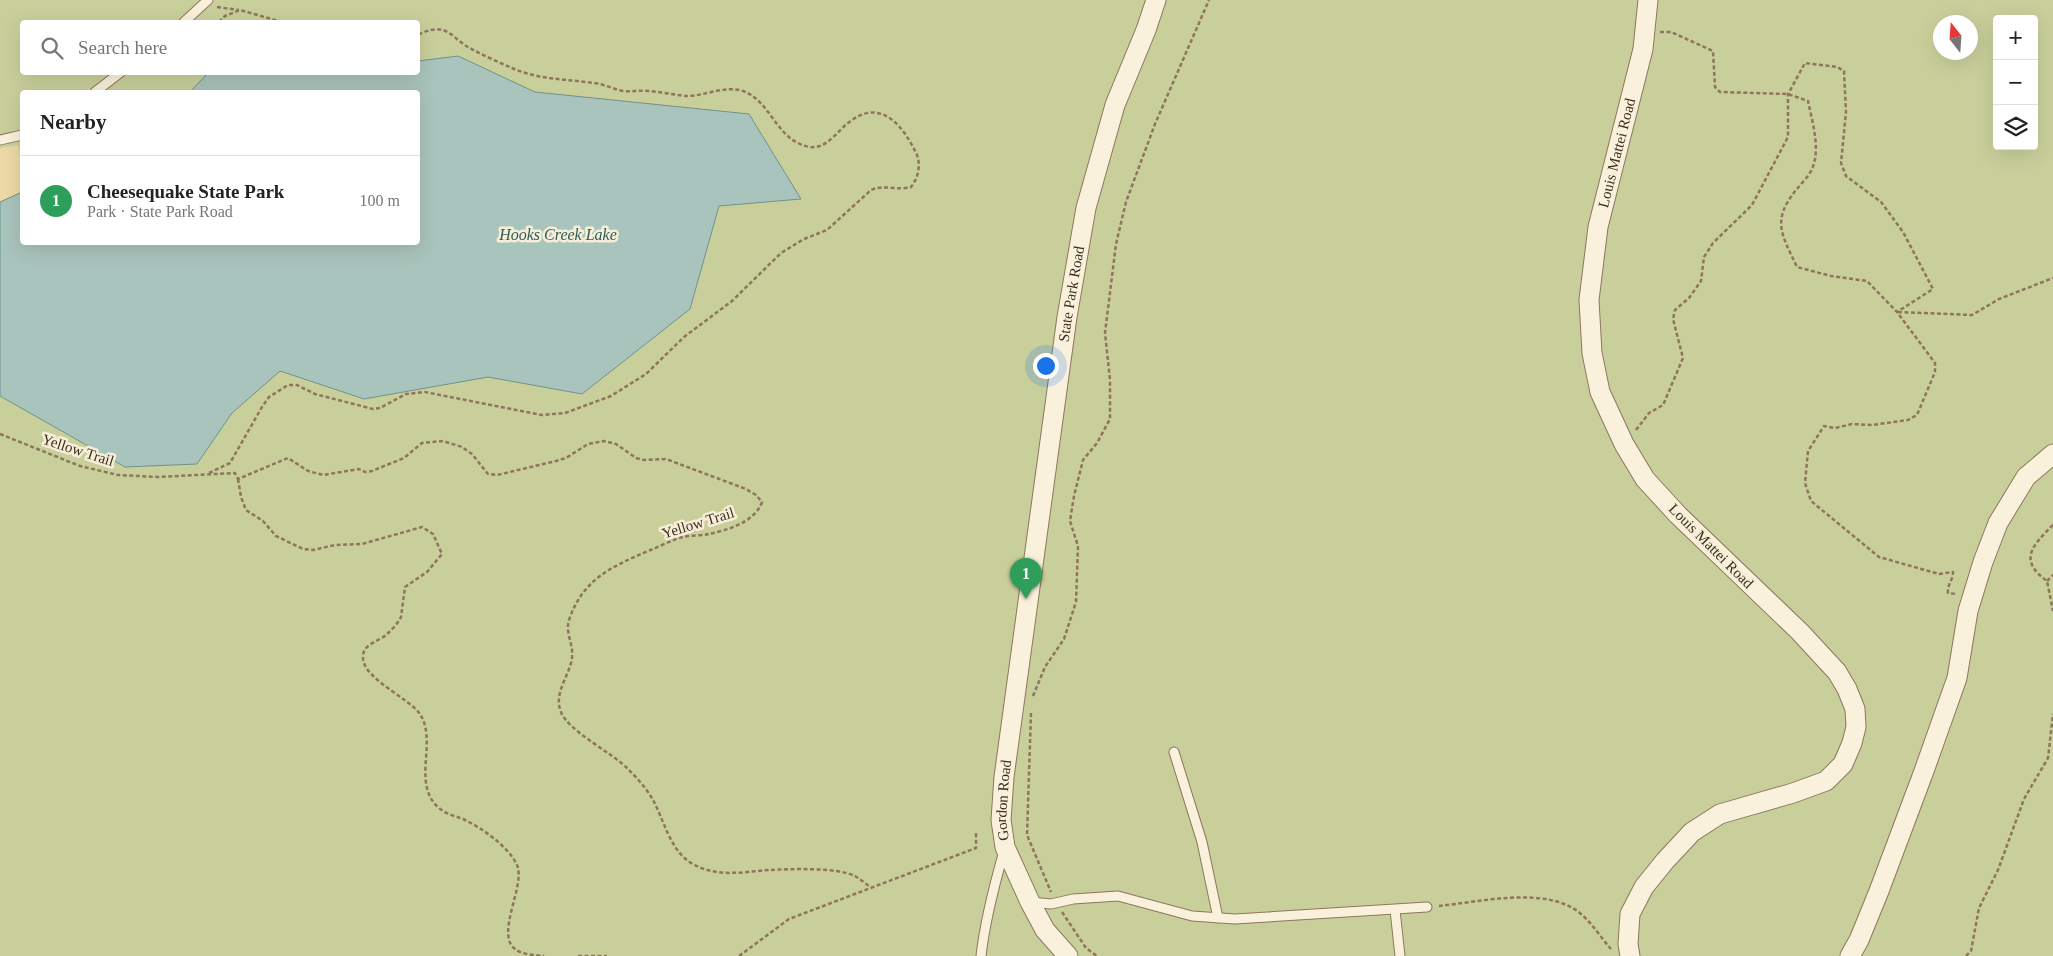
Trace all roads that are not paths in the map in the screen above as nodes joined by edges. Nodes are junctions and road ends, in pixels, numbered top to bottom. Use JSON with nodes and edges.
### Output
{"nodes":[{"id":1,"x":1156,"y":0,"type":"edge"},
{"id":2,"x":1648,"y":0,"type":"edge"},
{"id":3,"x":206,"y":3,"type":"edge"},
{"id":4,"x":186,"y":20,"type":"edge"},
{"id":5,"x":117,"y":75,"type":"edge"},
{"id":6,"x":98,"y":90,"type":"edge"},
{"id":7,"x":20,"y":135,"type":"edge"},
{"id":8,"x":0,"y":140,"type":"edge"},
{"id":9,"x":2053,"y":454,"type":"edge"},
{"id":10,"x":1012,"y":716,"type":"joint"},
{"id":11,"x":1174,"y":752,"type":"dead end"},
{"id":12,"x":1005,"y":847,"type":"junction"},
{"id":13,"x":1030,"y":902,"type":"junction"},
{"id":14,"x":1427,"y":907,"type":"road end"},
{"id":15,"x":1395,"y":910,"type":"junction"},
{"id":16,"x":1218,"y":918,"type":"junction"},
{"id":17,"x":1625,"y":954,"type":"edge"},
{"id":18,"x":981,"y":956,"type":"edge"},
{"id":19,"x":1068,"y":956,"type":"edge"},
{"id":20,"x":1400,"y":956,"type":"edge"},
{"id":21,"x":1850,"y":956,"type":"edge"}],
"edges":[{"from":1,"to":10,"type":"street","name":"State Park Road"},
{"from":2,"to":17,"type":"street","name":"Louis Mattei Road"},
{"from":3,"to":4,"type":"lane"},
{"from":5,"to":6,"type":"lane"},
{"from":7,"to":8,"type":"lane"},
{"from":9,"to":21,"type":"street"},
{"from":10,"to":12,"type":"street","name":"Gordon Road"},
{"from":11,"to":16,"type":"lane"},
{"from":12,"to":13,"type":"street","name":"Gordon Road"},
{"from":12,"to":18,"type":"lane"},
{"from":13,"to":16,"type":"lane"},
{"from":13,"to":19,"type":"street","name":"Gordon Road"},
{"from":14,"to":15,"type":"lane"},
{"from":15,"to":16,"type":"lane"},
{"from":15,"to":20,"type":"lane"}]}
